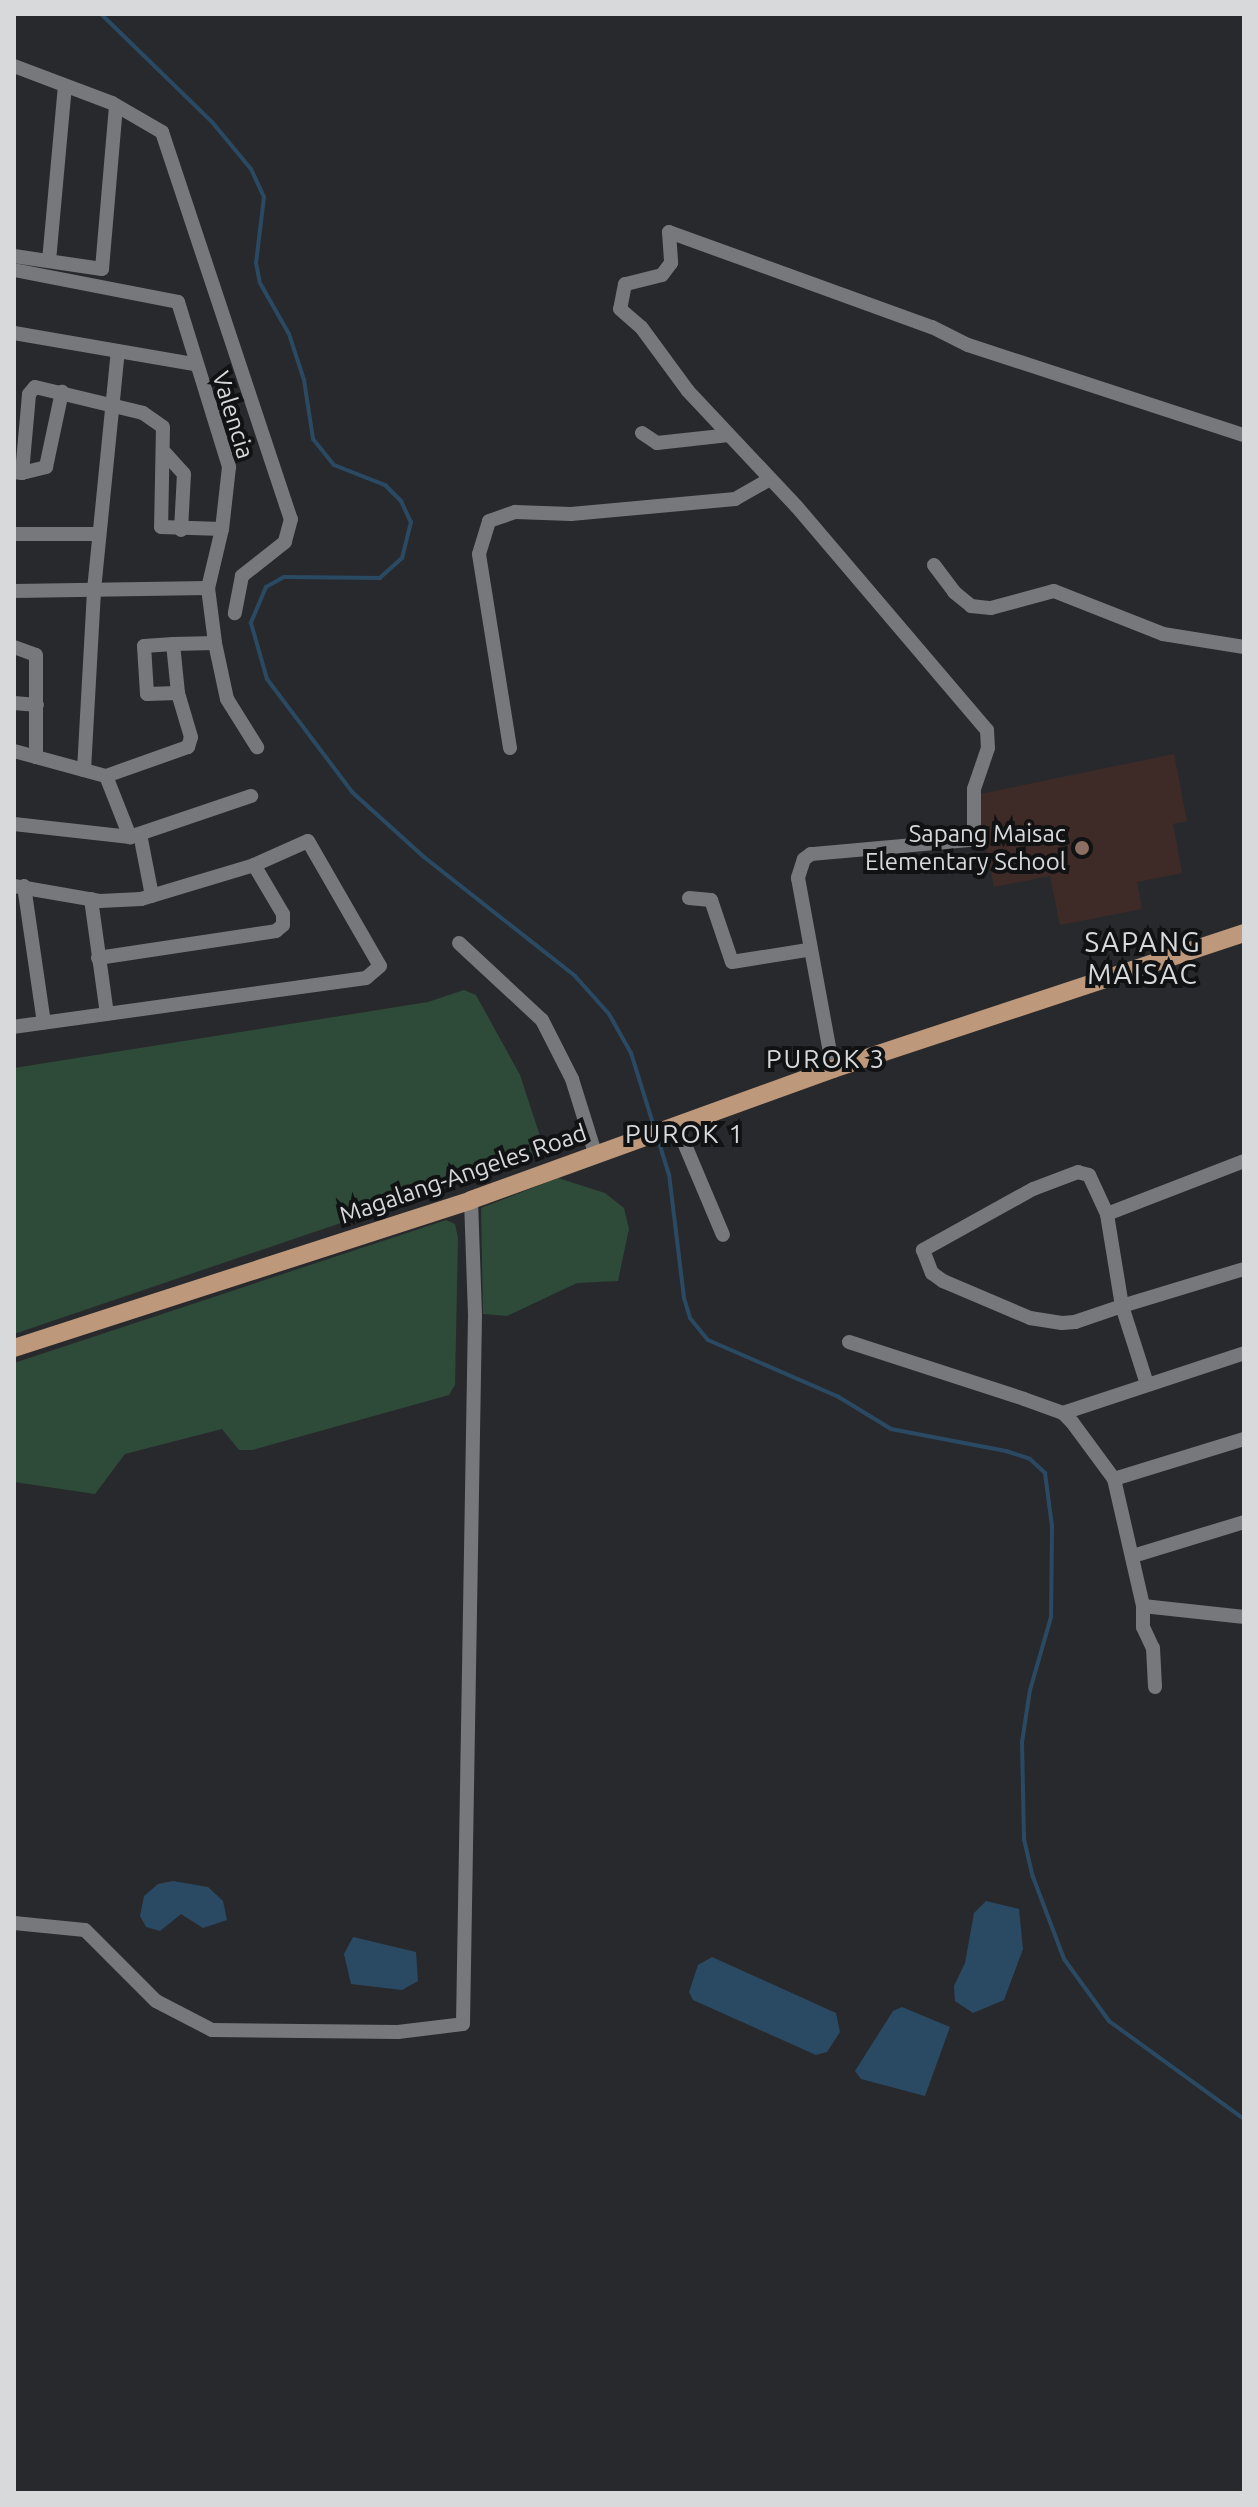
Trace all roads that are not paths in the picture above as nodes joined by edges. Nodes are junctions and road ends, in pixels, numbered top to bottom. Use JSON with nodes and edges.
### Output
{"nodes":[{"id":1,"x":14,"y":66,"type":"edge"},
{"id":2,"x":65,"y":86,"type":"junction"},
{"id":3,"x":116,"y":106,"type":"junction"},
{"id":4,"x":14,"y":256,"type":"edge"},
{"id":5,"x":49,"y":261,"type":"junction"},
{"id":6,"x":14,"y":270,"type":"edge"},
{"id":7,"x":14,"y":333,"type":"edge"},
{"id":8,"x":118,"y":351,"type":"junction"},
{"id":9,"x":194,"y":364,"type":"junction"},
{"id":10,"x":62,"y":392,"type":"junction"},
{"id":11,"x":115,"y":407,"type":"junction"},
{"id":12,"x":642,"y":433,"type":"dead end"},
{"id":13,"x":729,"y":435,"type":"junction"},
{"id":14,"x":1244,"y":435,"type":"edge"},
{"id":15,"x":165,"y":453,"type":"junction"},
{"id":16,"x":18,"y":472,"type":"edge"},
{"id":17,"x":770,"y":479,"type":"junction"},
{"id":18,"x":222,"y":529,"type":"junction"},
{"id":19,"x":181,"y":530,"type":"junction"},
{"id":20,"x":14,"y":534,"type":"edge"},
{"id":21,"x":99,"y":534,"type":"junction"},
{"id":22,"x":934,"y":565,"type":"dead end"},
{"id":23,"x":208,"y":588,"type":"junction"},
{"id":24,"x":94,"y":590,"type":"junction"},
{"id":25,"x":14,"y":591,"type":"edge"},
{"id":26,"x":235,"y":613,"type":"dead end"},
{"id":27,"x":215,"y":643,"type":"junction"},
{"id":28,"x":173,"y":644,"type":"junction"},
{"id":29,"x":14,"y":647,"type":"edge"},
{"id":30,"x":1244,"y":647,"type":"edge"},
{"id":31,"x":178,"y":693,"type":"junction"},
{"id":32,"x":14,"y":703,"type":"edge"},
{"id":33,"x":37,"y":705,"type":"junction"},
{"id":34,"x":257,"y":747,"type":"dead end"},
{"id":35,"x":510,"y":748,"type":"dead end"},
{"id":36,"x":14,"y":751,"type":"edge"},
{"id":37,"x":36,"y":757,"type":"junction"},
{"id":38,"x":84,"y":770,"type":"junction"},
{"id":39,"x":106,"y":776,"type":"junction"},
{"id":40,"x":251,"y":796,"type":"dead end"},
{"id":41,"x":14,"y":824,"type":"edge"},
{"id":42,"x":135,"y":835,"type":"junction"},
{"id":43,"x":254,"y":865,"type":"junction"},
{"id":44,"x":19,"y":886,"type":"edge"},
{"id":45,"x":152,"y":896,"type":"junction"},
{"id":46,"x":689,"y":898,"type":"dead end"},
{"id":47,"x":91,"y":899,"type":"junction"},
{"id":48,"x":1244,"y":933,"type":"edge"},
{"id":49,"x":459,"y":943,"type":"dead end"},
{"id":50,"x":808,"y":950,"type":"junction"},
{"id":51,"x":98,"y":958,"type":"junction"},
{"id":52,"x":107,"y":1014,"type":"junction"},
{"id":53,"x":44,"y":1023,"type":"junction"},
{"id":54,"x":14,"y":1027,"type":"edge"},
{"id":55,"x":833,"y":1069,"type":"junction"},
{"id":56,"x":674,"y":1127,"type":"junction"},
{"id":57,"x":595,"y":1153,"type":"junction"},
{"id":58,"x":1244,"y":1161,"type":"edge"},
{"id":59,"x":471,"y":1200,"type":"junction"},
{"id":60,"x":1107,"y":1214,"type":"junction"},
{"id":61,"x":723,"y":1235,"type":"dead end"},
{"id":62,"x":1244,"y":1269,"type":"edge"},
{"id":63,"x":1122,"y":1306,"type":"junction"},
{"id":64,"x":849,"y":1342,"type":"dead end"},
{"id":65,"x":14,"y":1348,"type":"edge"},
{"id":66,"x":1244,"y":1353,"type":"edge"},
{"id":67,"x":1147,"y":1384,"type":"junction"},
{"id":68,"x":1063,"y":1413,"type":"junction"},
{"id":69,"x":1244,"y":1439,"type":"edge"},
{"id":70,"x":1114,"y":1479,"type":"junction"},
{"id":71,"x":1244,"y":1522,"type":"edge"},
{"id":72,"x":1133,"y":1556,"type":"junction"},
{"id":73,"x":1143,"y":1606,"type":"junction"},
{"id":74,"x":1244,"y":1617,"type":"edge"},
{"id":75,"x":1155,"y":1687,"type":"dead end"},
{"id":76,"x":14,"y":1923,"type":"edge"}],
"edges":[{"from":1,"to":2,"type":"street"},
{"from":2,"to":3,"type":"street"},
{"from":2,"to":5,"type":"street"},
{"from":3,"to":5,"type":"street"},
{"from":3,"to":26,"type":"street"},
{"from":4,"to":5,"type":"street"},
{"from":6,"to":9,"type":"street","name":"Valencia"},
{"from":7,"to":8,"type":"street"},
{"from":8,"to":9,"type":"street"},
{"from":8,"to":11,"type":"street"},
{"from":9,"to":18,"type":"street","name":"Valencia"},
{"from":10,"to":11,"type":"street"},
{"from":10,"to":16,"type":"street"},
{"from":10,"to":16,"type":"street"},
{"from":11,"to":15,"type":"street"},
{"from":11,"to":21,"type":"street"},
{"from":12,"to":13,"type":"street"},
{"from":13,"to":14,"type":"street"},
{"from":13,"to":17,"type":"street"},
{"from":15,"to":19,"type":"street"},
{"from":15,"to":19,"type":"street"},
{"from":17,"to":35,"type":"street"},
{"from":17,"to":50,"type":"street"},
{"from":18,"to":19,"type":"street"},
{"from":18,"to":23,"type":"street","name":"Valencia"},
{"from":20,"to":21,"type":"street"},
{"from":21,"to":24,"type":"street"},
{"from":22,"to":30,"type":"street"},
{"from":23,"to":24,"type":"street"},
{"from":23,"to":27,"type":"street","name":"Valencia"},
{"from":24,"to":25,"type":"street"},
{"from":24,"to":38,"type":"street"},
{"from":27,"to":28,"type":"street"},
{"from":27,"to":34,"type":"street","name":"Valencia"},
{"from":28,"to":31,"type":"street"},
{"from":28,"to":31,"type":"street"},
{"from":29,"to":33,"type":"street"},
{"from":31,"to":39,"type":"street"},
{"from":32,"to":33,"type":"street"},
{"from":33,"to":37,"type":"street"},
{"from":36,"to":37,"type":"street"},
{"from":37,"to":38,"type":"street"},
{"from":38,"to":39,"type":"street"},
{"from":39,"to":42,"type":"street"},
{"from":40,"to":42,"type":"street"},
{"from":41,"to":42,"type":"street"},
{"from":42,"to":45,"type":"street"},
{"from":43,"to":45,"type":"street"},
{"from":43,"to":51,"type":"street"},
{"from":43,"to":52,"type":"street"},
{"from":44,"to":47,"type":"street"},
{"from":44,"to":53,"type":"street"},
{"from":45,"to":47,"type":"street"},
{"from":46,"to":50,"type":"street"},
{"from":47,"to":51,"type":"street"},
{"from":48,"to":55,"type":"main road","name":"Magalang-Angeles Road"},
{"from":49,"to":57,"type":"street"},
{"from":50,"to":55,"type":"street"},
{"from":51,"to":52,"type":"street"},
{"from":52,"to":53,"type":"street"},
{"from":53,"to":54,"type":"street"},
{"from":55,"to":56,"type":"main road","name":"Magalang-Angeles Road"},
{"from":56,"to":57,"type":"main road","name":"Magalang-Angeles Road"},
{"from":56,"to":61,"type":"street"},
{"from":57,"to":59,"type":"main road","name":"Magalang-Angeles Road"},
{"from":58,"to":60,"type":"street"},
{"from":59,"to":65,"type":"main road","name":"Magalang-Angeles Road"},
{"from":59,"to":76,"type":"street"},
{"from":60,"to":63,"type":"street"},
{"from":60,"to":63,"type":"street"},
{"from":62,"to":63,"type":"street"},
{"from":63,"to":67,"type":"street"},
{"from":64,"to":68,"type":"street"},
{"from":66,"to":67,"type":"street"},
{"from":67,"to":68,"type":"street"},
{"from":68,"to":70,"type":"street"},
{"from":69,"to":70,"type":"street"},
{"from":70,"to":72,"type":"street"},
{"from":71,"to":72,"type":"street"},
{"from":72,"to":73,"type":"street"},
{"from":73,"to":74,"type":"street"},
{"from":73,"to":75,"type":"street"}]}
